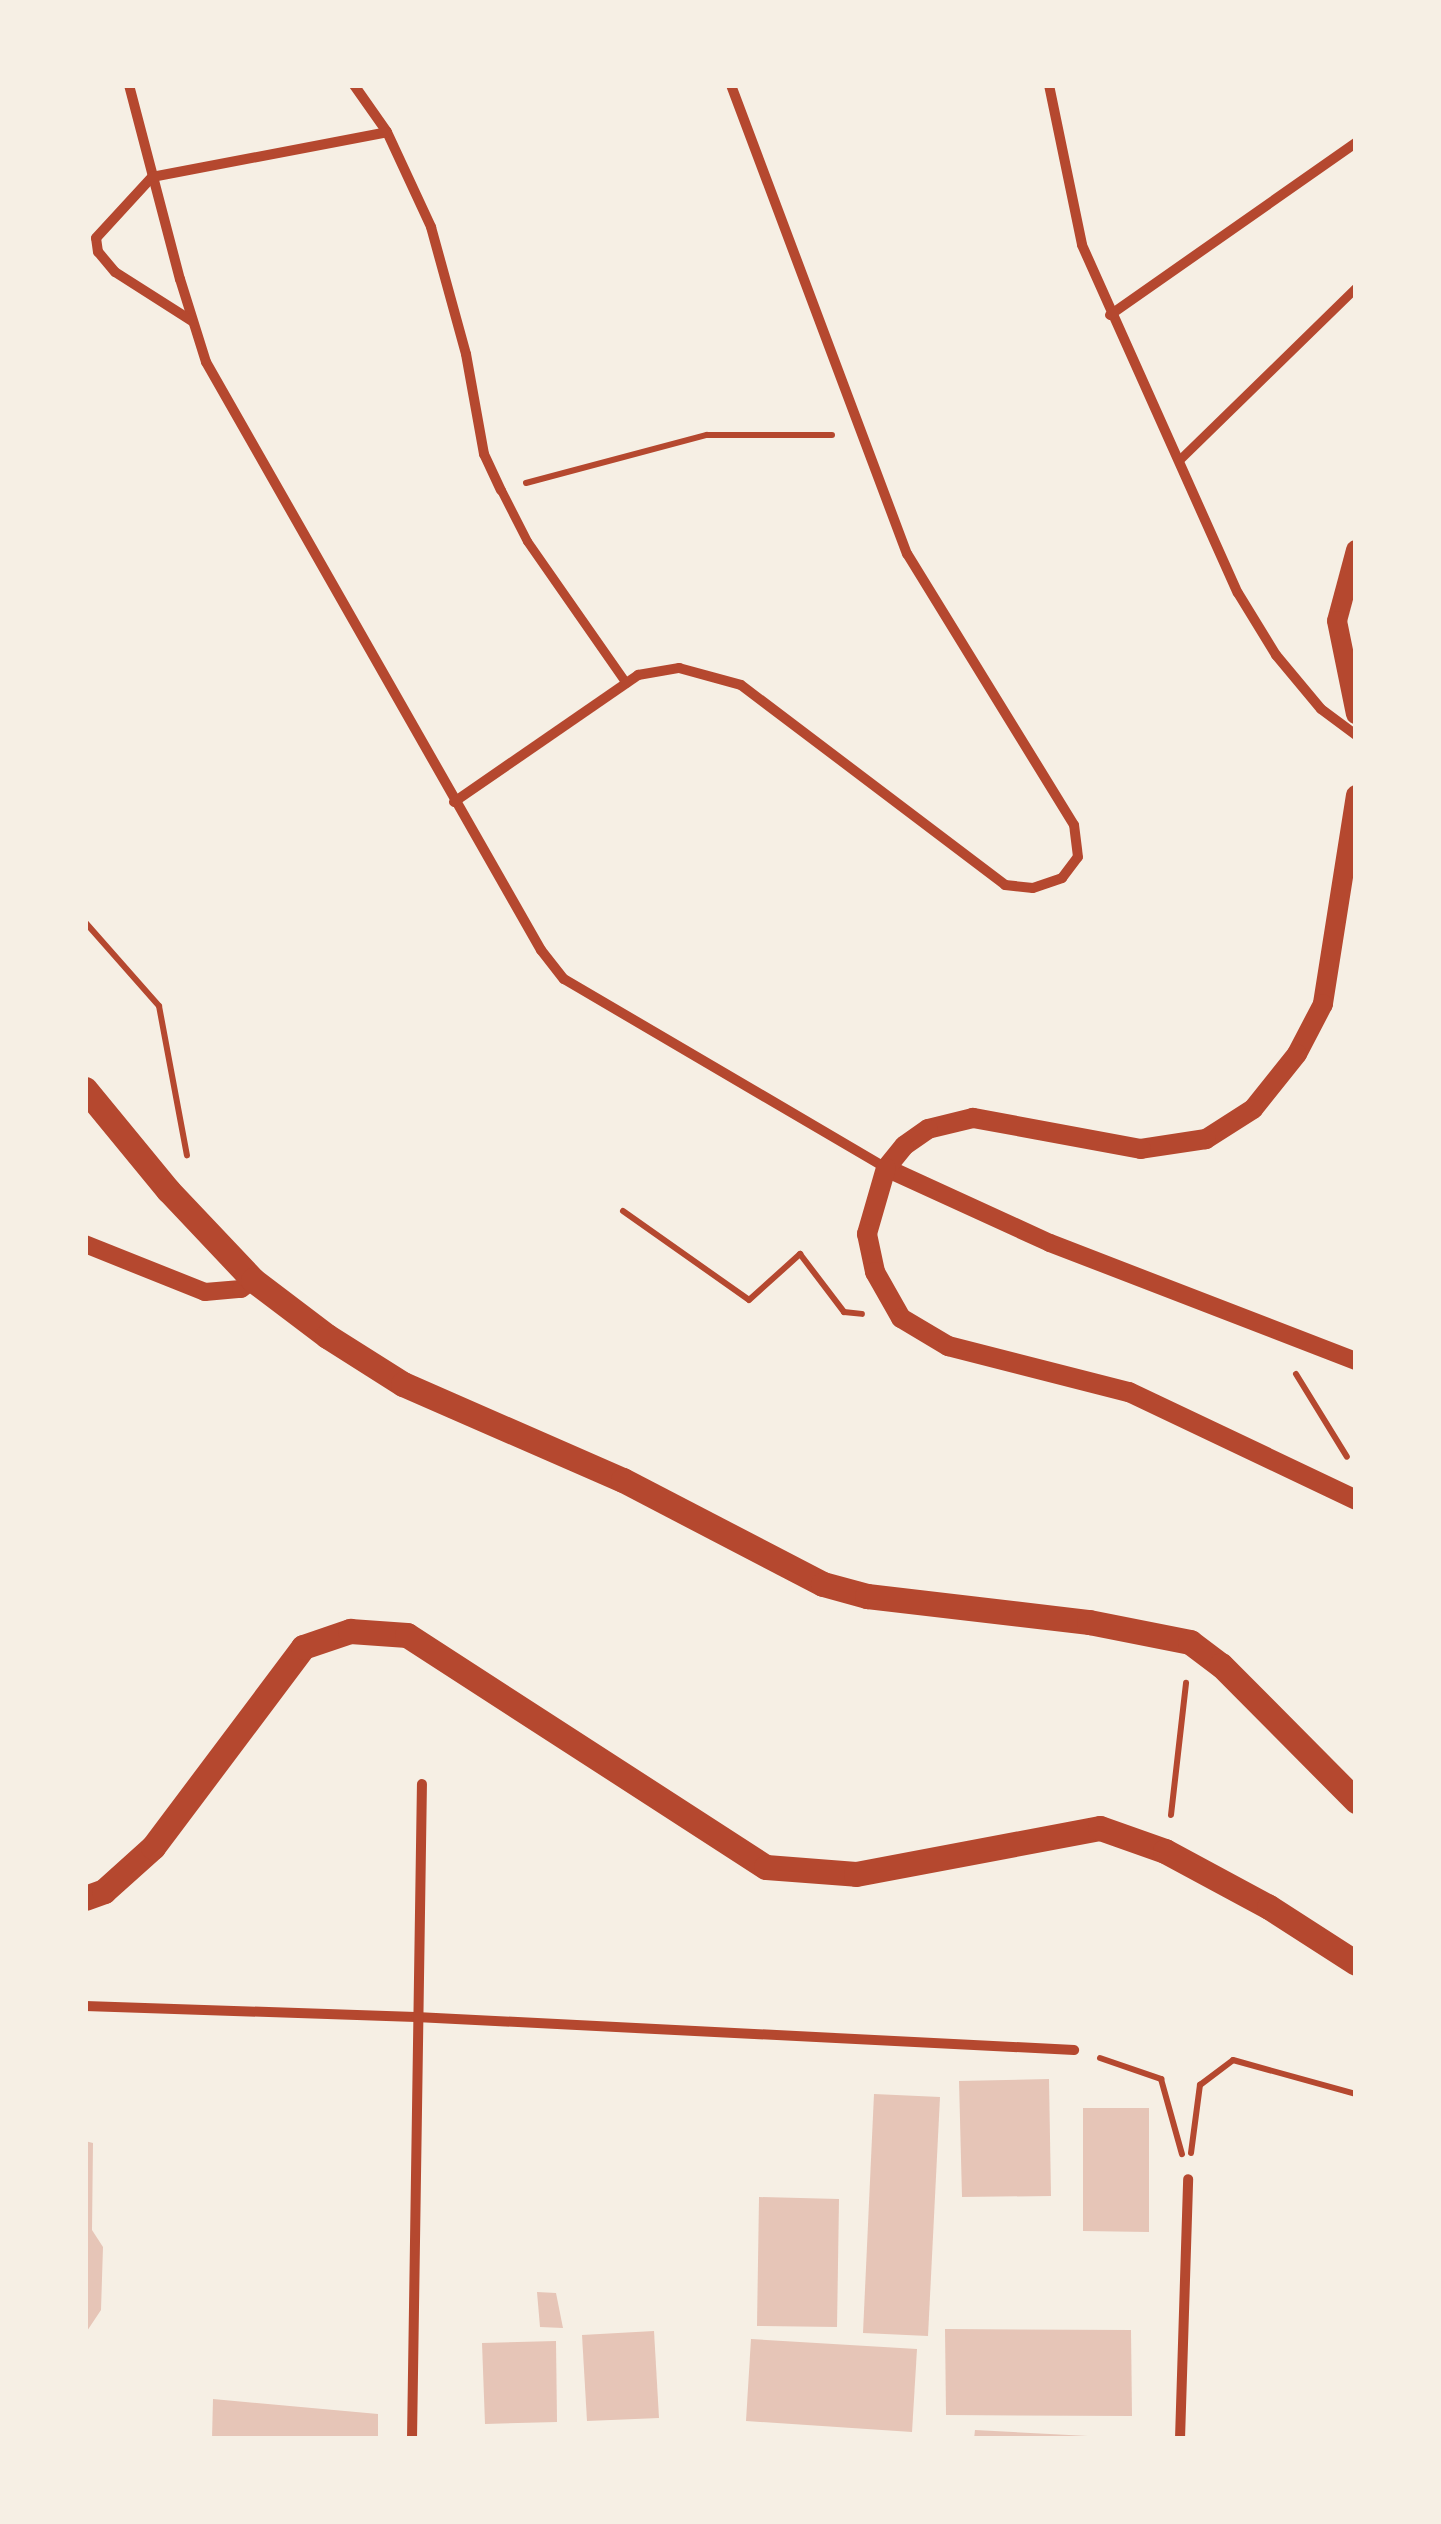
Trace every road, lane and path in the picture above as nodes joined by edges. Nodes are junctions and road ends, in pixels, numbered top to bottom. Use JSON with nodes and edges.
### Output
{"nodes":[{"id":1,"x":129,"y":85,"type":"edge"},
{"id":2,"x":354,"y":85,"type":"edge"},
{"id":3,"x":731,"y":85,"type":"edge"},
{"id":4,"x":1049,"y":85,"type":"edge"},
{"id":5,"x":387,"y":132,"type":"junction"},
{"id":6,"x":1356,"y":143,"type":"edge"},
{"id":7,"x":152,"y":177,"type":"junction"},
{"id":8,"x":1356,"y":287,"type":"edge"},
{"id":9,"x":1110,"y":315,"type":"junction"},
{"id":10,"x":193,"y":322,"type":"junction"},
{"id":11,"x":862,"y":435,"type":"junction"},
{"id":12,"x":1178,"y":460,"type":"junction"},
{"id":13,"x":501,"y":490,"type":"junction"},
{"id":14,"x":1356,"y":550,"type":"edge"},
{"id":15,"x":626,"y":683,"type":"junction"},
{"id":16,"x":1356,"y":714,"type":"edge"},
{"id":17,"x":1356,"y":736,"type":"edge"},
{"id":18,"x":1356,"y":795,"type":"edge"},
{"id":19,"x":454,"y":802,"type":"junction"},
{"id":20,"x":85,"y":922,"type":"edge"},
{"id":21,"x":85,"y":1089,"type":"edge"},
{"id":22,"x":886,"y":1168,"type":"junction"},
{"id":23,"x":623,"y":1211,"type":"dead end"},
{"id":24,"x":200,"y":1224,"type":"junction"},
{"id":25,"x":85,"y":1244,"type":"edge"},
{"id":26,"x":254,"y":1280,"type":"junction"},
{"id":27,"x":901,"y":1318,"type":"junction"},
{"id":28,"x":1264,"y":1325,"type":"junction"},
{"id":29,"x":1356,"y":1361,"type":"edge"},
{"id":30,"x":1356,"y":1470,"type":"edge"},
{"id":31,"x":1356,"y":1500,"type":"edge"},
{"id":32,"x":1190,"y":1642,"type":"junction"},
{"id":33,"x":422,"y":1784,"type":"dead end"},
{"id":34,"x":1175,"y":1795,"type":"dead end"},
{"id":35,"x":1356,"y":1801,"type":"edge"},
{"id":36,"x":85,"y":1898,"type":"edge"},
{"id":37,"x":1356,"y":1963,"type":"edge"},
{"id":38,"x":85,"y":2006,"type":"edge"},
{"id":39,"x":416,"y":2016,"type":"junction"},
{"id":40,"x":1074,"y":2050,"type":"joint"},
{"id":41,"x":1356,"y":2094,"type":"edge"},
{"id":42,"x":1188,"y":2179,"type":"junction"},
{"id":43,"x":412,"y":2439,"type":"edge"},
{"id":44,"x":1180,"y":2439,"type":"edge"}],
"edges":[{"from":1,"to":7,"type":"street"},
{"from":2,"to":5,"type":"street"},
{"from":3,"to":11,"type":"street"},
{"from":4,"to":9,"type":"street"},
{"from":5,"to":7,"type":"street"},
{"from":5,"to":13,"type":"street"},
{"from":6,"to":9,"type":"street"},
{"from":7,"to":10,"type":"street"},
{"from":7,"to":10,"type":"street"},
{"from":8,"to":12,"type":"street"},
{"from":9,"to":12,"type":"street"},
{"from":10,"to":19,"type":"street"},
{"from":11,"to":13,"type":"path"},
{"from":11,"to":15,"type":"street"},
{"from":12,"to":17,"type":"street"},
{"from":13,"to":15,"type":"street"},
{"from":14,"to":16,"type":"main road"},
{"from":15,"to":19,"type":"street"},
{"from":18,"to":22,"type":"main road"},
{"from":19,"to":22,"type":"street"},
{"from":20,"to":24,"type":"path"},
{"from":21,"to":24,"type":"main road"},
{"from":22,"to":27,"type":"main road"},
{"from":22,"to":28,"type":"street"},
{"from":23,"to":27,"type":"path"},
{"from":24,"to":26,"type":"main road"},
{"from":25,"to":26,"type":"street"},
{"from":26,"to":32,"type":"main road"},
{"from":27,"to":31,"type":"main road"},
{"from":28,"to":29,"type":"street"},
{"from":28,"to":30,"type":"path"},
{"from":32,"to":34,"type":"path"},
{"from":32,"to":35,"type":"main road"},
{"from":33,"to":39,"type":"street"},
{"from":36,"to":37,"type":"main road"},
{"from":38,"to":39,"type":"street"},
{"from":39,"to":40,"type":"street"},
{"from":39,"to":43,"type":"street"},
{"from":40,"to":42,"type":"path"},
{"from":41,"to":42,"type":"path"},
{"from":42,"to":44,"type":"street"}]}
